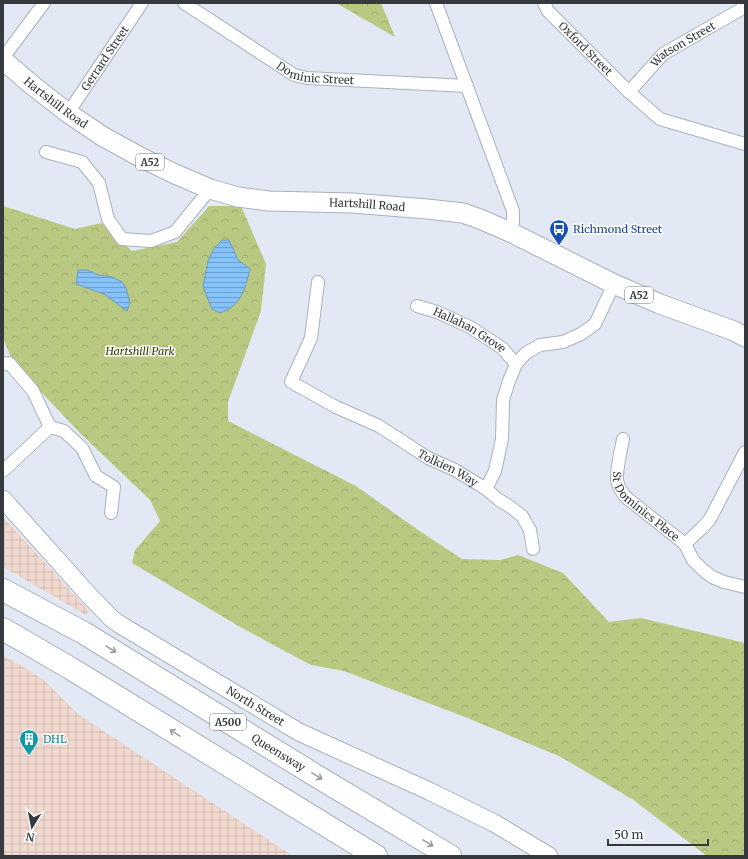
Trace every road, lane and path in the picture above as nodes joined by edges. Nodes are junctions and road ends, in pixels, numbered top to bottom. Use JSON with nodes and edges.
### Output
{"nodes":[{"id":1,"x":44,"y":3,"type":"edge"},
{"id":2,"x":142,"y":3,"type":"edge"},
{"id":3,"x":184,"y":3,"type":"edge"},
{"id":4,"x":436,"y":3,"type":"edge"},
{"id":5,"x":544,"y":3,"type":"edge"},
{"id":6,"x":745,"y":8,"type":"edge"},
{"id":7,"x":3,"y":59,"type":"edge"},
{"id":8,"x":467,"y":86,"type":"junction"},
{"id":9,"x":630,"y":92,"type":"junction"},
{"id":10,"x":68,"y":113,"type":"junction"},
{"id":11,"x":745,"y":144,"type":"edge"},
{"id":12,"x":46,"y":152,"type":"dead end"},
{"id":13,"x":210,"y":190,"type":"junction"},
{"id":14,"x":510,"y":232,"type":"junction"},
{"id":15,"x":318,"y":282,"type":"dead end"},
{"id":16,"x":614,"y":284,"type":"junction"},
{"id":17,"x":417,"y":306,"type":"dead end"},
{"id":18,"x":745,"y":337,"type":"edge"},
{"id":19,"x":3,"y":364,"type":"edge"},
{"id":20,"x":516,"y":364,"type":"junction"},
{"id":21,"x":50,"y":427,"type":"junction"},
{"id":22,"x":623,"y":439,"type":"dead end"},
{"id":23,"x":745,"y":452,"type":"edge"},
{"id":24,"x":3,"y":471,"type":"edge"},
{"id":25,"x":486,"y":489,"type":"junction"},
{"id":26,"x":3,"y":499,"type":"edge"},
{"id":27,"x":111,"y":512,"type":"dead end"},
{"id":28,"x":685,"y":544,"type":"junction"},
{"id":29,"x":533,"y":549,"type":"dead end"},
{"id":30,"x":3,"y":578,"type":"edge"},
{"id":31,"x":745,"y":587,"type":"edge"},
{"id":32,"x":3,"y":590,"type":"edge"},
{"id":33,"x":3,"y":629,"type":"edge"},
{"id":34,"x":3,"y":632,"type":"edge"},
{"id":35,"x":84,"y":633,"type":"junction"},
{"id":36,"x":70,"y":668,"type":"junction"},
{"id":37,"x":203,"y":750,"type":"junction"},
{"id":38,"x":354,"y":856,"type":"edge"},
{"id":39,"x":376,"y":856,"type":"edge"},
{"id":40,"x":450,"y":856,"type":"edge"},
{"id":41,"x":549,"y":856,"type":"edge"}],
"edges":[{"from":1,"to":7,"type":"street"},
{"from":2,"to":10,"type":"street","name":"Gerrard Street"},
{"from":3,"to":8,"type":"street","name":"Dominic Street"},
{"from":4,"to":8,"type":"street"},
{"from":5,"to":9,"type":"street","name":"Oxford Street"},
{"from":6,"to":9,"type":"street","name":"Watson Street"},
{"from":7,"to":10,"type":"main road","name":"Hartshill Road","number":"A52"},
{"from":8,"to":14,"type":"street"},
{"from":9,"to":11,"type":"street","name":"Oxford Street"},
{"from":10,"to":13,"type":"main road","name":"Hartshill Road","number":"A52"},
{"from":12,"to":13,"type":"street"},
{"from":13,"to":14,"type":"main road","name":"Hartshill Road","number":"A52"},
{"from":14,"to":16,"type":"main road","name":"Hartshill Road","number":"A52"},
{"from":15,"to":25,"type":"street","name":"Tolkien Way"},
{"from":16,"to":18,"type":"main road","name":"Hartshill Road","number":"A52"},
{"from":16,"to":20,"type":"street","name":"Tolkien Way"},
{"from":17,"to":20,"type":"street","name":"Hallahan Grove"},
{"from":19,"to":21,"type":"street"},
{"from":20,"to":25,"type":"street","name":"Tolkien Way"},
{"from":21,"to":24,"type":"street"},
{"from":21,"to":27,"type":"street"},
{"from":22,"to":28,"type":"street","name":"St Dominics Place"},
{"from":23,"to":28,"type":"street","name":"St Dominics Place"},
{"from":25,"to":29,"type":"street"},
{"from":26,"to":41,"type":"street","name":"North Street"},
{"from":28,"to":31,"type":"street","name":"St Dominics Place"},
{"from":30,"to":35,"type":"highway"},
{"from":32,"to":35,"type":"highway","name":"Queensway","number":"A500"},
{"from":33,"to":36,"type":"highway"},
{"from":34,"to":36,"type":"highway"},
{"from":35,"to":40,"type":"highway","name":"Queensway","number":"A500","one_way":true},
{"from":37,"to":36,"type":"highway","one_way":true},
{"from":37,"to":38,"type":"highway"},
{"from":37,"to":39,"type":"highway"}]}
